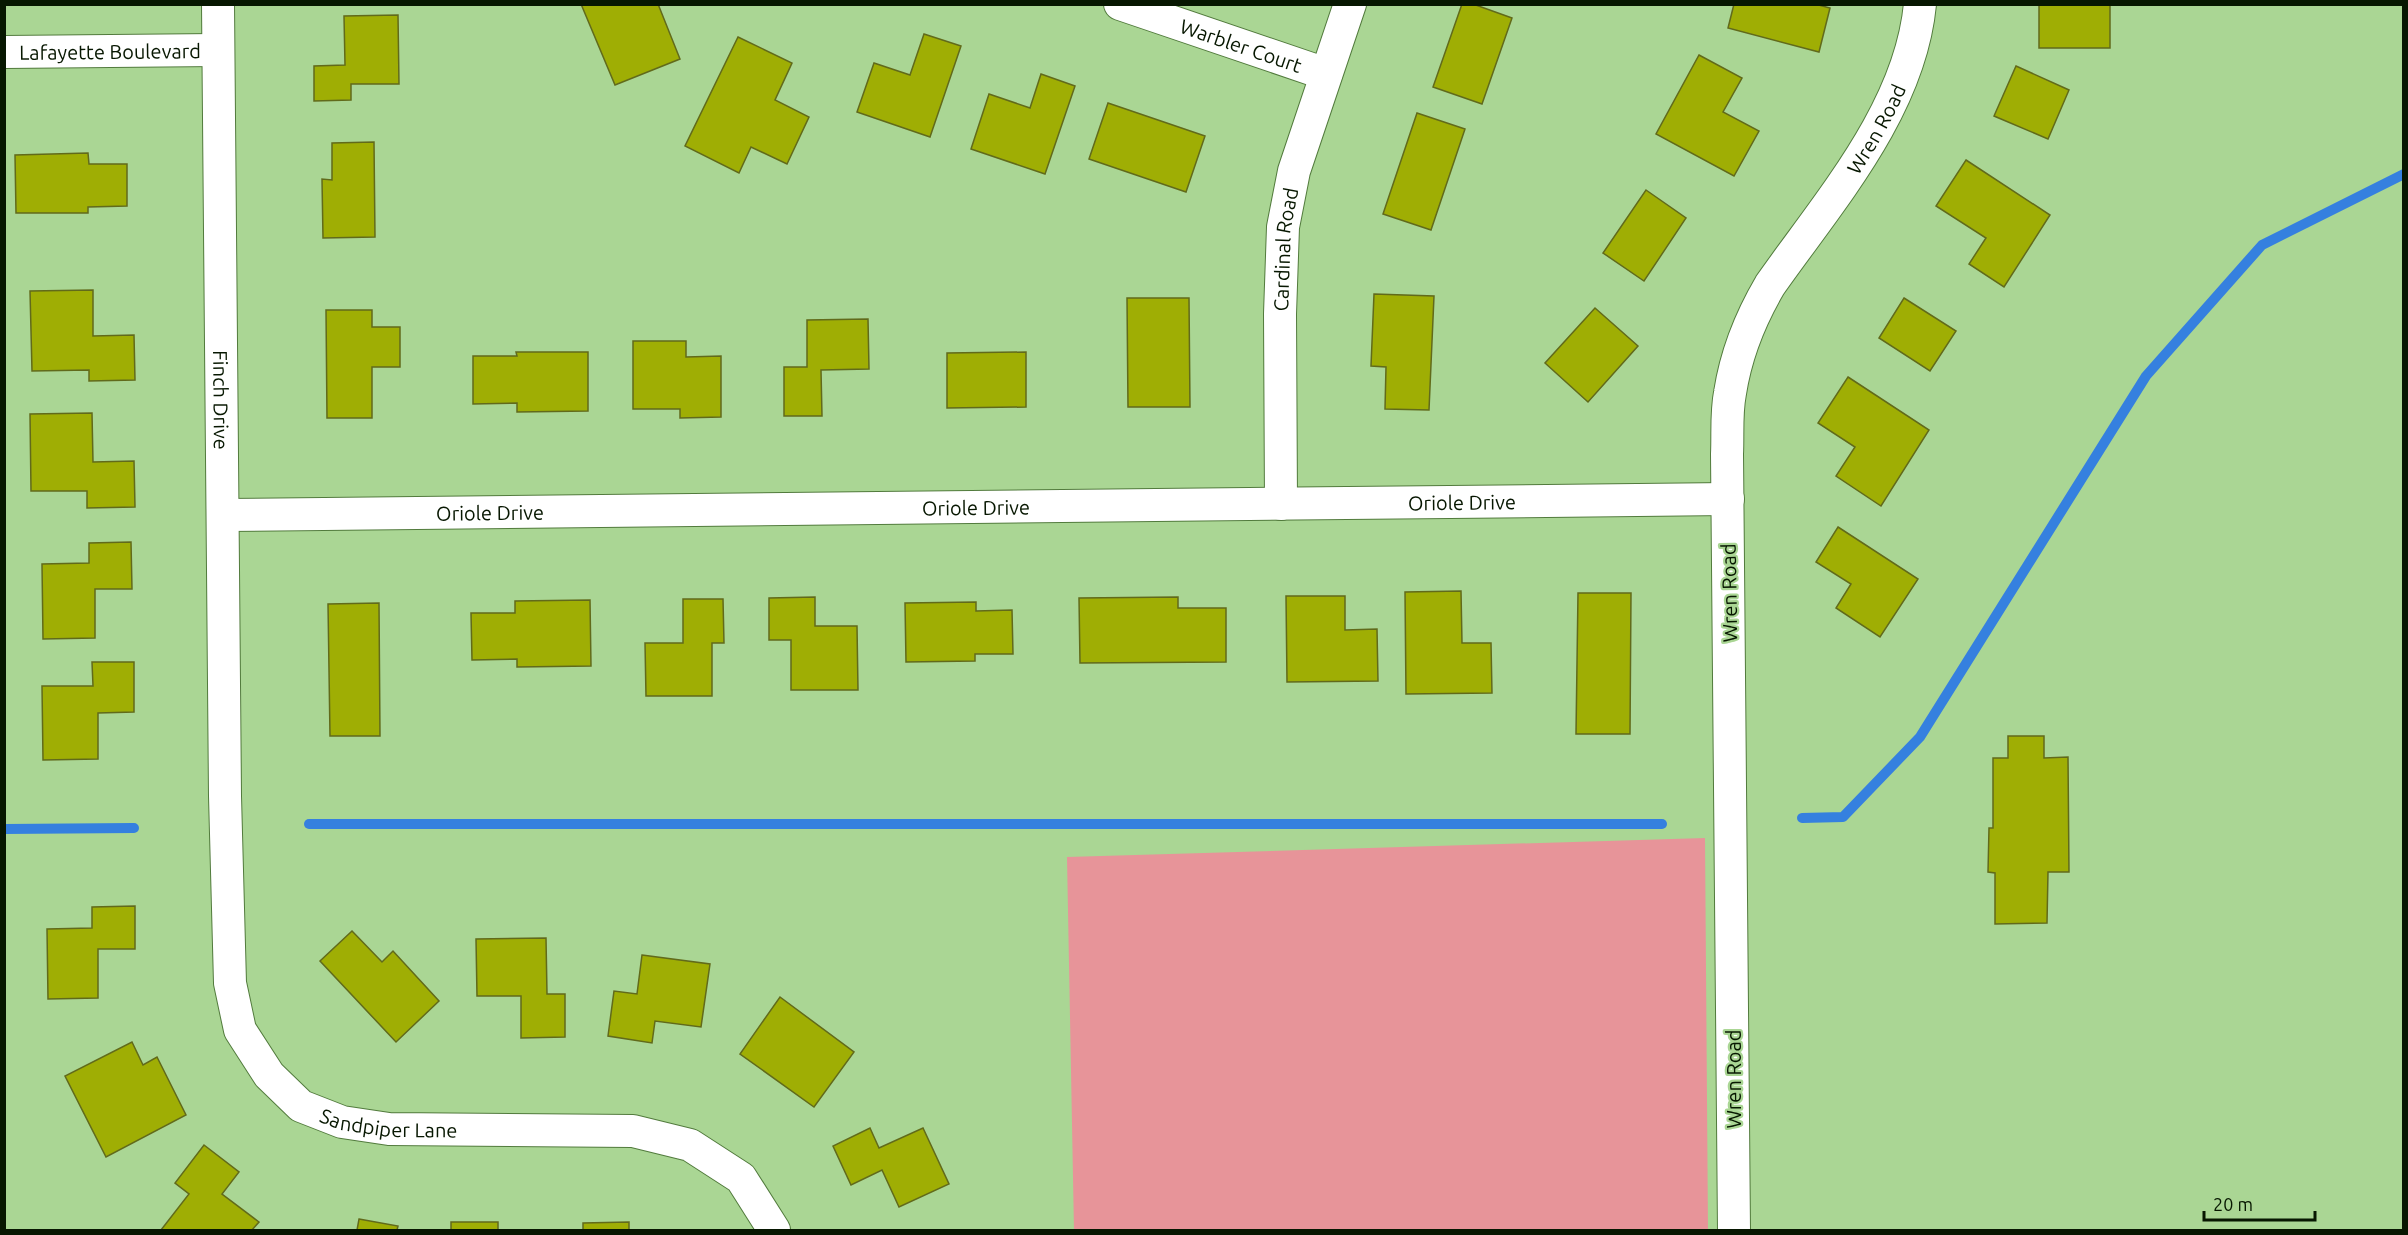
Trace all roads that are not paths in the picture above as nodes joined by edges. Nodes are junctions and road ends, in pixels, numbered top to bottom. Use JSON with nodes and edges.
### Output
{"nodes":[{"id":1,"x":218,"y":4,"type":"edge"},
{"id":2,"x":1120,"y":4,"type":"edge"},
{"id":3,"x":1350,"y":4,"type":"edge"},
{"id":4,"x":1920,"y":4,"type":"edge"},
{"id":5,"x":217,"y":50,"type":"junction"},
{"id":6,"x":4,"y":52,"type":"edge"},
{"id":7,"x":1326,"y":74,"type":"junction"},
{"id":8,"x":1728,"y":500,"type":"junction"},
{"id":9,"x":1281,"y":504,"type":"junction"},
{"id":10,"x":224,"y":515,"type":"junction"},
{"id":11,"x":225,"y":795,"type":"joint"},
{"id":12,"x":774,"y":1230,"type":"edge"},
{"id":13,"x":1734,"y":1230,"type":"edge"}],
"edges":[{"from":1,"to":5,"type":"street","name":"Finch Drive"},
{"from":2,"to":7,"type":"street","name":"Warbler Court"},
{"from":3,"to":7,"type":"street","name":"Cardinal Road"},
{"from":4,"to":8,"type":"street","name":"Wren Road"},
{"from":5,"to":6,"type":"street","name":"Lafayette Boulevard"},
{"from":5,"to":10,"type":"street","name":"Finch Drive"},
{"from":7,"to":9,"type":"street","name":"Cardinal Road"},
{"from":8,"to":9,"type":"street","name":"Oriole Drive"},
{"from":8,"to":13,"type":"street","name":"Wren Road"},
{"from":9,"to":10,"type":"street","name":"Oriole Drive"},
{"from":10,"to":11,"type":"street","name":"Finch Drive"},
{"from":11,"to":12,"type":"street","name":"Sandpiper Lane"}]}
